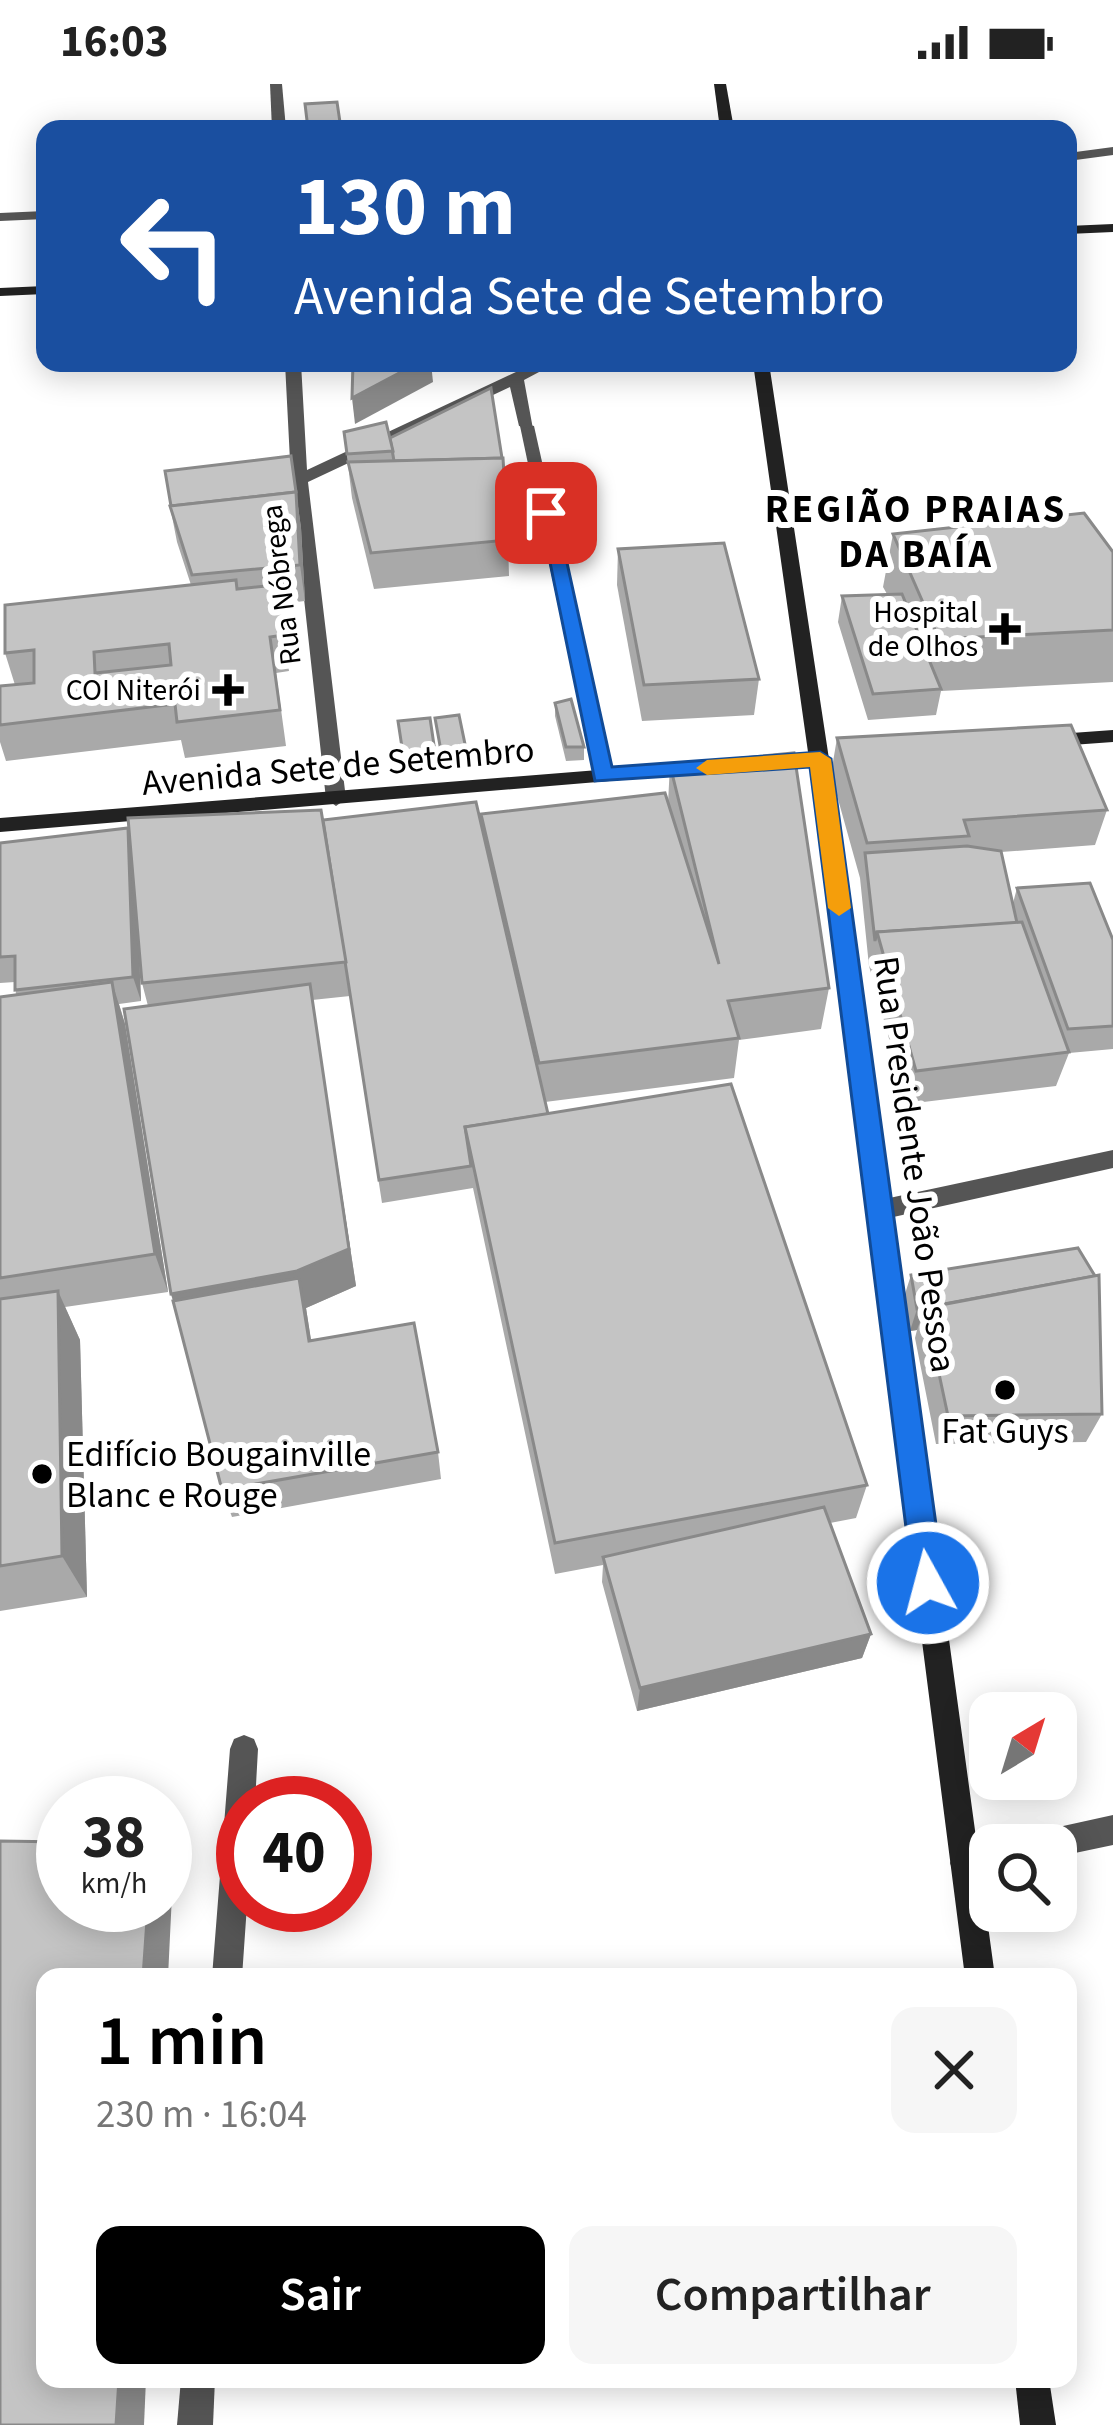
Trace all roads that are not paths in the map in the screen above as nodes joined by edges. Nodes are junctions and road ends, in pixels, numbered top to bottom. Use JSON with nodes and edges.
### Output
{"nodes":[{"id":1,"x":276,"y":84,"type":"edge"},
{"id":2,"x":720,"y":84,"type":"edge"},
{"id":3,"x":278,"y":120,"type":"edge"},
{"id":4,"x":726,"y":120,"type":"edge"},
{"id":5,"x":1113,"y":151,"type":"edge"},
{"id":6,"x":1077,"y":156,"type":"edge"},
{"id":7,"x":36,"y":215,"type":"edge"},
{"id":8,"x":0,"y":217,"type":"edge"},
{"id":9,"x":1113,"y":228,"type":"edge"},
{"id":10,"x":1077,"y":230,"type":"edge"},
{"id":11,"x":36,"y":290,"type":"edge"},
{"id":12,"x":0,"y":292,"type":"edge"},
{"id":13,"x":293,"y":372,"type":"edge"},
{"id":14,"x":527,"y":372,"type":"edge"},
{"id":15,"x":762,"y":372,"type":"edge"},
{"id":16,"x":516,"y":377,"type":"junction"},
{"id":17,"x":527,"y":426,"type":"joint"},
{"id":18,"x":299,"y":480,"type":"junction"},
{"id":19,"x":1113,"y":736,"type":"edge"},
{"id":20,"x":1023,"y":743,"type":"edge"},
{"id":21,"x":711,"y":767,"type":"edge"},
{"id":22,"x":603,"y":776,"type":"junction"},
{"id":23,"x":336,"y":799,"type":"junction"},
{"id":24,"x":0,"y":825,"type":"edge"},
{"id":25,"x":1113,"y":1159,"type":"edge"},
{"id":26,"x":880,"y":1210,"type":"junction"},
{"id":27,"x":244,"y":1749,"type":"dead end"},
{"id":28,"x":973,"y":1824,"type":"edge"},
{"id":29,"x":1113,"y":1830,"type":"edge"},
{"id":30,"x":1077,"y":1838,"type":"edge"},
{"id":31,"x":979,"y":1932,"type":"edge"},
{"id":32,"x":228,"y":1968,"type":"edge"},
{"id":33,"x":980,"y":1968,"type":"edge"},
{"id":34,"x":197,"y":2388,"type":"edge"},
{"id":35,"x":1034,"y":2388,"type":"edge"},
{"id":36,"x":194,"y":2425,"type":"edge"},
{"id":37,"x":1039,"y":2425,"type":"edge"}],
"edges":[{"from":1,"to":3,"type":"street"},
{"from":2,"to":4,"type":"street"},
{"from":5,"to":6,"type":"street"},
{"from":7,"to":8,"type":"street"},
{"from":9,"to":10,"type":"street"},
{"from":11,"to":12,"type":"street"},
{"from":13,"to":18,"type":"street","name":"Rua Nóbrega"},
{"from":14,"to":16,"type":"street"},
{"from":15,"to":26,"type":"street","name":"Rua Presidente João Pessoa"},
{"from":16,"to":17,"type":"street"},
{"from":16,"to":18,"type":"street"},
{"from":17,"to":22,"type":"lane"},
{"from":18,"to":23,"type":"street","name":"Rua Nóbrega"},
{"from":19,"to":20,"type":"street"},
{"from":21,"to":22,"type":"street","name":"Avenida Sete de Setembro"},
{"from":22,"to":23,"type":"street","name":"Avenida Sete de Setembro"},
{"from":23,"to":24,"type":"street","name":"Avenida Sete de Setembro"},
{"from":25,"to":26,"type":"street"},
{"from":26,"to":28,"type":"street","name":"Rua Presidente João Pessoa"},
{"from":27,"to":32,"type":"street"},
{"from":29,"to":30,"type":"street"},
{"from":31,"to":33,"type":"street","name":"Rua Presidente João Pessoa"},
{"from":34,"to":36,"type":"street"},
{"from":35,"to":37,"type":"street"}]}
